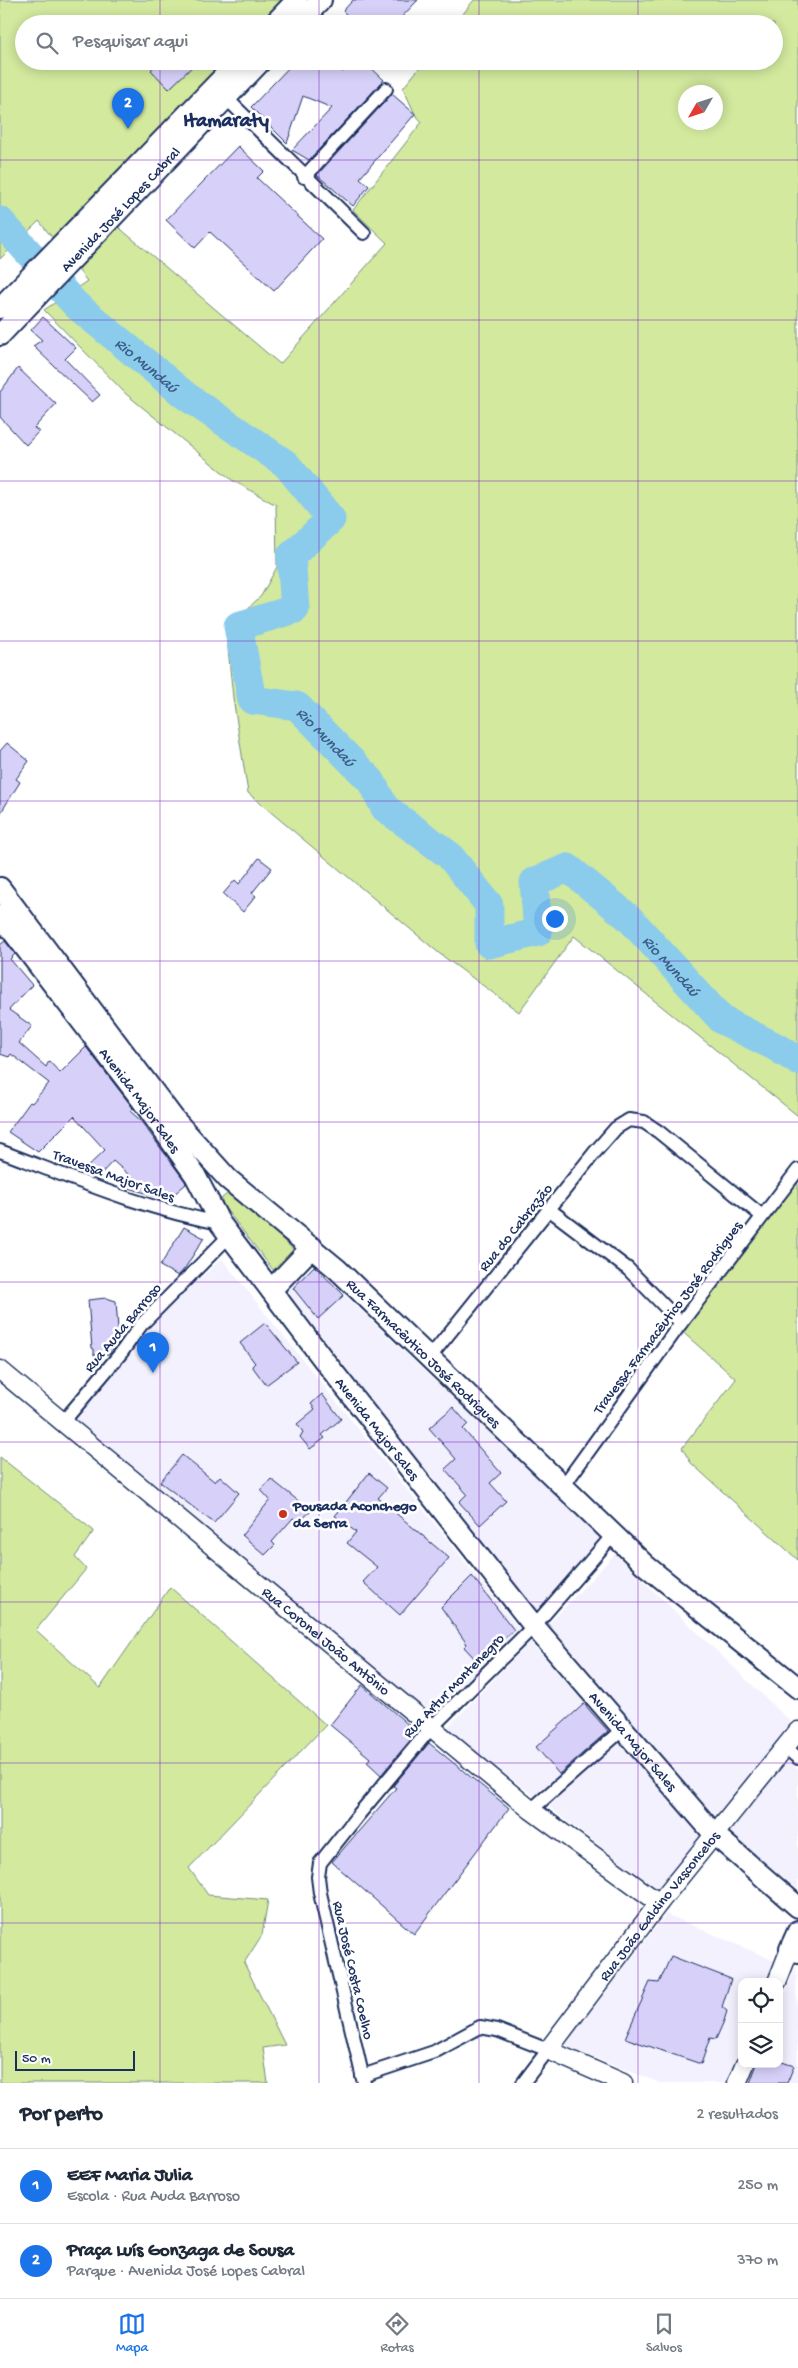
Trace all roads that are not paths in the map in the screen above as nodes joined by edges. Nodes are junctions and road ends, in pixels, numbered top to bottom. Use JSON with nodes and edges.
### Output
{"nodes":[{"id":1,"x":321,"y":0,"type":"edge"},
{"id":2,"x":298,"y":11,"type":"edge"},
{"id":3,"x":234,"y":70,"type":"edge"},
{"id":4,"x":250,"y":70,"type":"edge"},
{"id":5,"x":386,"y":89,"type":"dead end"},
{"id":6,"x":221,"y":93,"type":"junction"},
{"id":7,"x":304,"y":177,"type":"junction"},
{"id":8,"x":364,"y":233,"type":"dead end"},
{"id":9,"x":27,"y":293,"type":"junction"},
{"id":10,"x":0,"y":308,"type":"edge"},
{"id":11,"x":0,"y":335,"type":"edge"},
{"id":12,"x":0,"y":888,"type":"edge"},
{"id":13,"x":0,"y":915,"type":"edge"},
{"id":14,"x":91,"y":1021,"type":"junction"},
{"id":15,"x":0,"y":1151,"type":"edge"},
{"id":16,"x":798,"y":1170,"type":"edge"},
{"id":17,"x":228,"y":1179,"type":"junction"},
{"id":18,"x":207,"y":1195,"type":"junction"},
{"id":19,"x":550,"y":1210,"type":"junction"},
{"id":20,"x":762,"y":1216,"type":"junction"},
{"id":21,"x":225,"y":1230,"type":"junction"},
{"id":22,"x":312,"y":1247,"type":"junction"},
{"id":23,"x":271,"y":1290,"type":"junction"},
{"id":24,"x":681,"y":1324,"type":"junction"},
{"id":25,"x":430,"y":1357,"type":"junction"},
{"id":26,"x":0,"y":1370,"type":"edge"},
{"id":27,"x":63,"y":1422,"type":"junction"},
{"id":28,"x":564,"y":1485,"type":"junction"},
{"id":29,"x":614,"y":1534,"type":"junction"},
{"id":30,"x":534,"y":1626,"type":"junction"},
{"id":31,"x":798,"y":1677,"type":"edge"},
{"id":32,"x":798,"y":1688,"type":"edge"},
{"id":33,"x":431,"y":1728,"type":"junction"},
{"id":34,"x":623,"y":1729,"type":"junction"},
{"id":35,"x":798,"y":1731,"type":"edge"},
{"id":36,"x":792,"y":1752,"type":"edge"},
{"id":37,"x":531,"y":1810,"type":"junction"},
{"id":38,"x":715,"y":1835,"type":"junction"},
{"id":39,"x":320,"y":1863,"type":"joint"},
{"id":40,"x":659,"y":1903,"type":"junction"},
{"id":41,"x":798,"y":1907,"type":"edge"},
{"id":42,"x":798,"y":1931,"type":"edge"},
{"id":43,"x":794,"y":1951,"type":"edge"},
{"id":44,"x":779,"y":1978,"type":"edge"},
{"id":45,"x":548,"y":2050,"type":"junction"},
{"id":46,"x":743,"y":2068,"type":"edge"},
{"id":47,"x":363,"y":2079,"type":"edge"},
{"id":48,"x":523,"y":2083,"type":"edge"},
{"id":49,"x":623,"y":2083,"type":"edge"},
{"id":50,"x":737,"y":2083,"type":"edge"}],
"edges":[{"from":1,"to":2,"type":"main road"},
{"from":3,"to":6,"type":"main road","name":"Avenida José Lopes Cabral"},
{"from":4,"to":6,"type":"main road","name":"Avenida José Lopes Cabral"},
{"from":5,"to":7,"type":"street"},
{"from":6,"to":7,"type":"street"},
{"from":6,"to":9,"type":"main road","name":"Avenida José Lopes Cabral"},
{"from":7,"to":8,"type":"street"},
{"from":9,"to":10,"type":"main road","name":"Avenida José Lopes Cabral"},
{"from":9,"to":11,"type":"main road","name":"Avenida José Lopes Cabral"},
{"from":12,"to":14,"type":"main road","name":"Avenida Major Sales"},
{"from":13,"to":14,"type":"main road","name":"Avenida Major Sales"},
{"from":14,"to":17,"type":"main road","name":"Avenida Major Sales"},
{"from":14,"to":18,"type":"main road","name":"Avenida Major Sales"},
{"from":15,"to":21,"type":"street","name":"Travessa Major Sales"},
{"from":16,"to":20,"type":"street","name":"Travessa Farmacêutico José Rodrigues"},
{"from":17,"to":18,"type":"main road"},
{"from":17,"to":22,"type":"main road","name":"Rua Farmacêutico José Rodrigues"},
{"from":18,"to":21,"type":"main road","name":"Avenida Major Sales"},
{"from":19,"to":20,"type":"street","name":"Rua do Cabrazão"},
{"from":19,"to":24,"type":"street"},
{"from":19,"to":25,"type":"street","name":"Rua do Cabrazão"},
{"from":20,"to":24,"type":"street","name":"Travessa Farmacêutico José Rodrigues"},
{"from":21,"to":23,"type":"main road","name":"Avenida Major Sales"},
{"from":21,"to":27,"type":"street","name":"Rua Auda Barroso"},
{"from":22,"to":23,"type":"main road"},
{"from":22,"to":25,"type":"main road","name":"Rua Farmacêutico José Rodrigues"},
{"from":23,"to":30,"type":"main road","name":"Avenida Major Sales"},
{"from":24,"to":28,"type":"street","name":"Travessa Farmacêutico José Rodrigues"},
{"from":25,"to":28,"type":"main road","name":"Rua Farmacêutico José Rodrigues"},
{"from":26,"to":27,"type":"street","name":"Rua Coronel João Antônio"},
{"from":27,"to":33,"type":"street","name":"Rua Coronel João Antônio"},
{"from":28,"to":29,"type":"main road","name":"Rua Farmacêutico José Rodrigues"},
{"from":29,"to":30,"type":"street","name":"Rua Artur Montenegro"},
{"from":29,"to":31,"type":"main road","name":"Rua Farmacêutico José Rodrigues"},
{"from":29,"to":32,"type":"main road","name":"Rua Farmacêutico José Rodrigues"},
{"from":30,"to":33,"type":"street","name":"Rua Artur Montenegro"},
{"from":30,"to":34,"type":"main road","name":"Avenida Major Sales"},
{"from":33,"to":37,"type":"street","name":"Rua Coronel João Antônio"},
{"from":33,"to":39,"type":"street","name":"Rua Artur Montenegro"},
{"from":34,"to":37,"type":"street"},
{"from":34,"to":38,"type":"main road","name":"Avenida Major Sales"},
{"from":35,"to":36,"type":"street","name":"Rua João Galdino Vasconcelos"},
{"from":36,"to":38,"type":"street","name":"Rua João Galdino Vasconcelos"},
{"from":37,"to":40,"type":"street","name":"Rua Coronel João Antônio"},
{"from":38,"to":40,"type":"street","name":"Rua João Galdino Vasconcelos"},
{"from":38,"to":41,"type":"main road","name":"Avenida Major Sales"},
{"from":39,"to":47,"type":"street","name":"Rua José Costa Coelho"},
{"from":40,"to":45,"type":"street","name":"Rua João Galdino Vasconcelos"},
{"from":42,"to":43,"type":"main road"},
{"from":43,"to":44,"type":"street"},
{"from":45,"to":47,"type":"street"},
{"from":45,"to":48,"type":"street","name":"Rua João Galdino Vasconcelos"},
{"from":45,"to":49,"type":"street"},
{"from":46,"to":50,"type":"street"}]}
